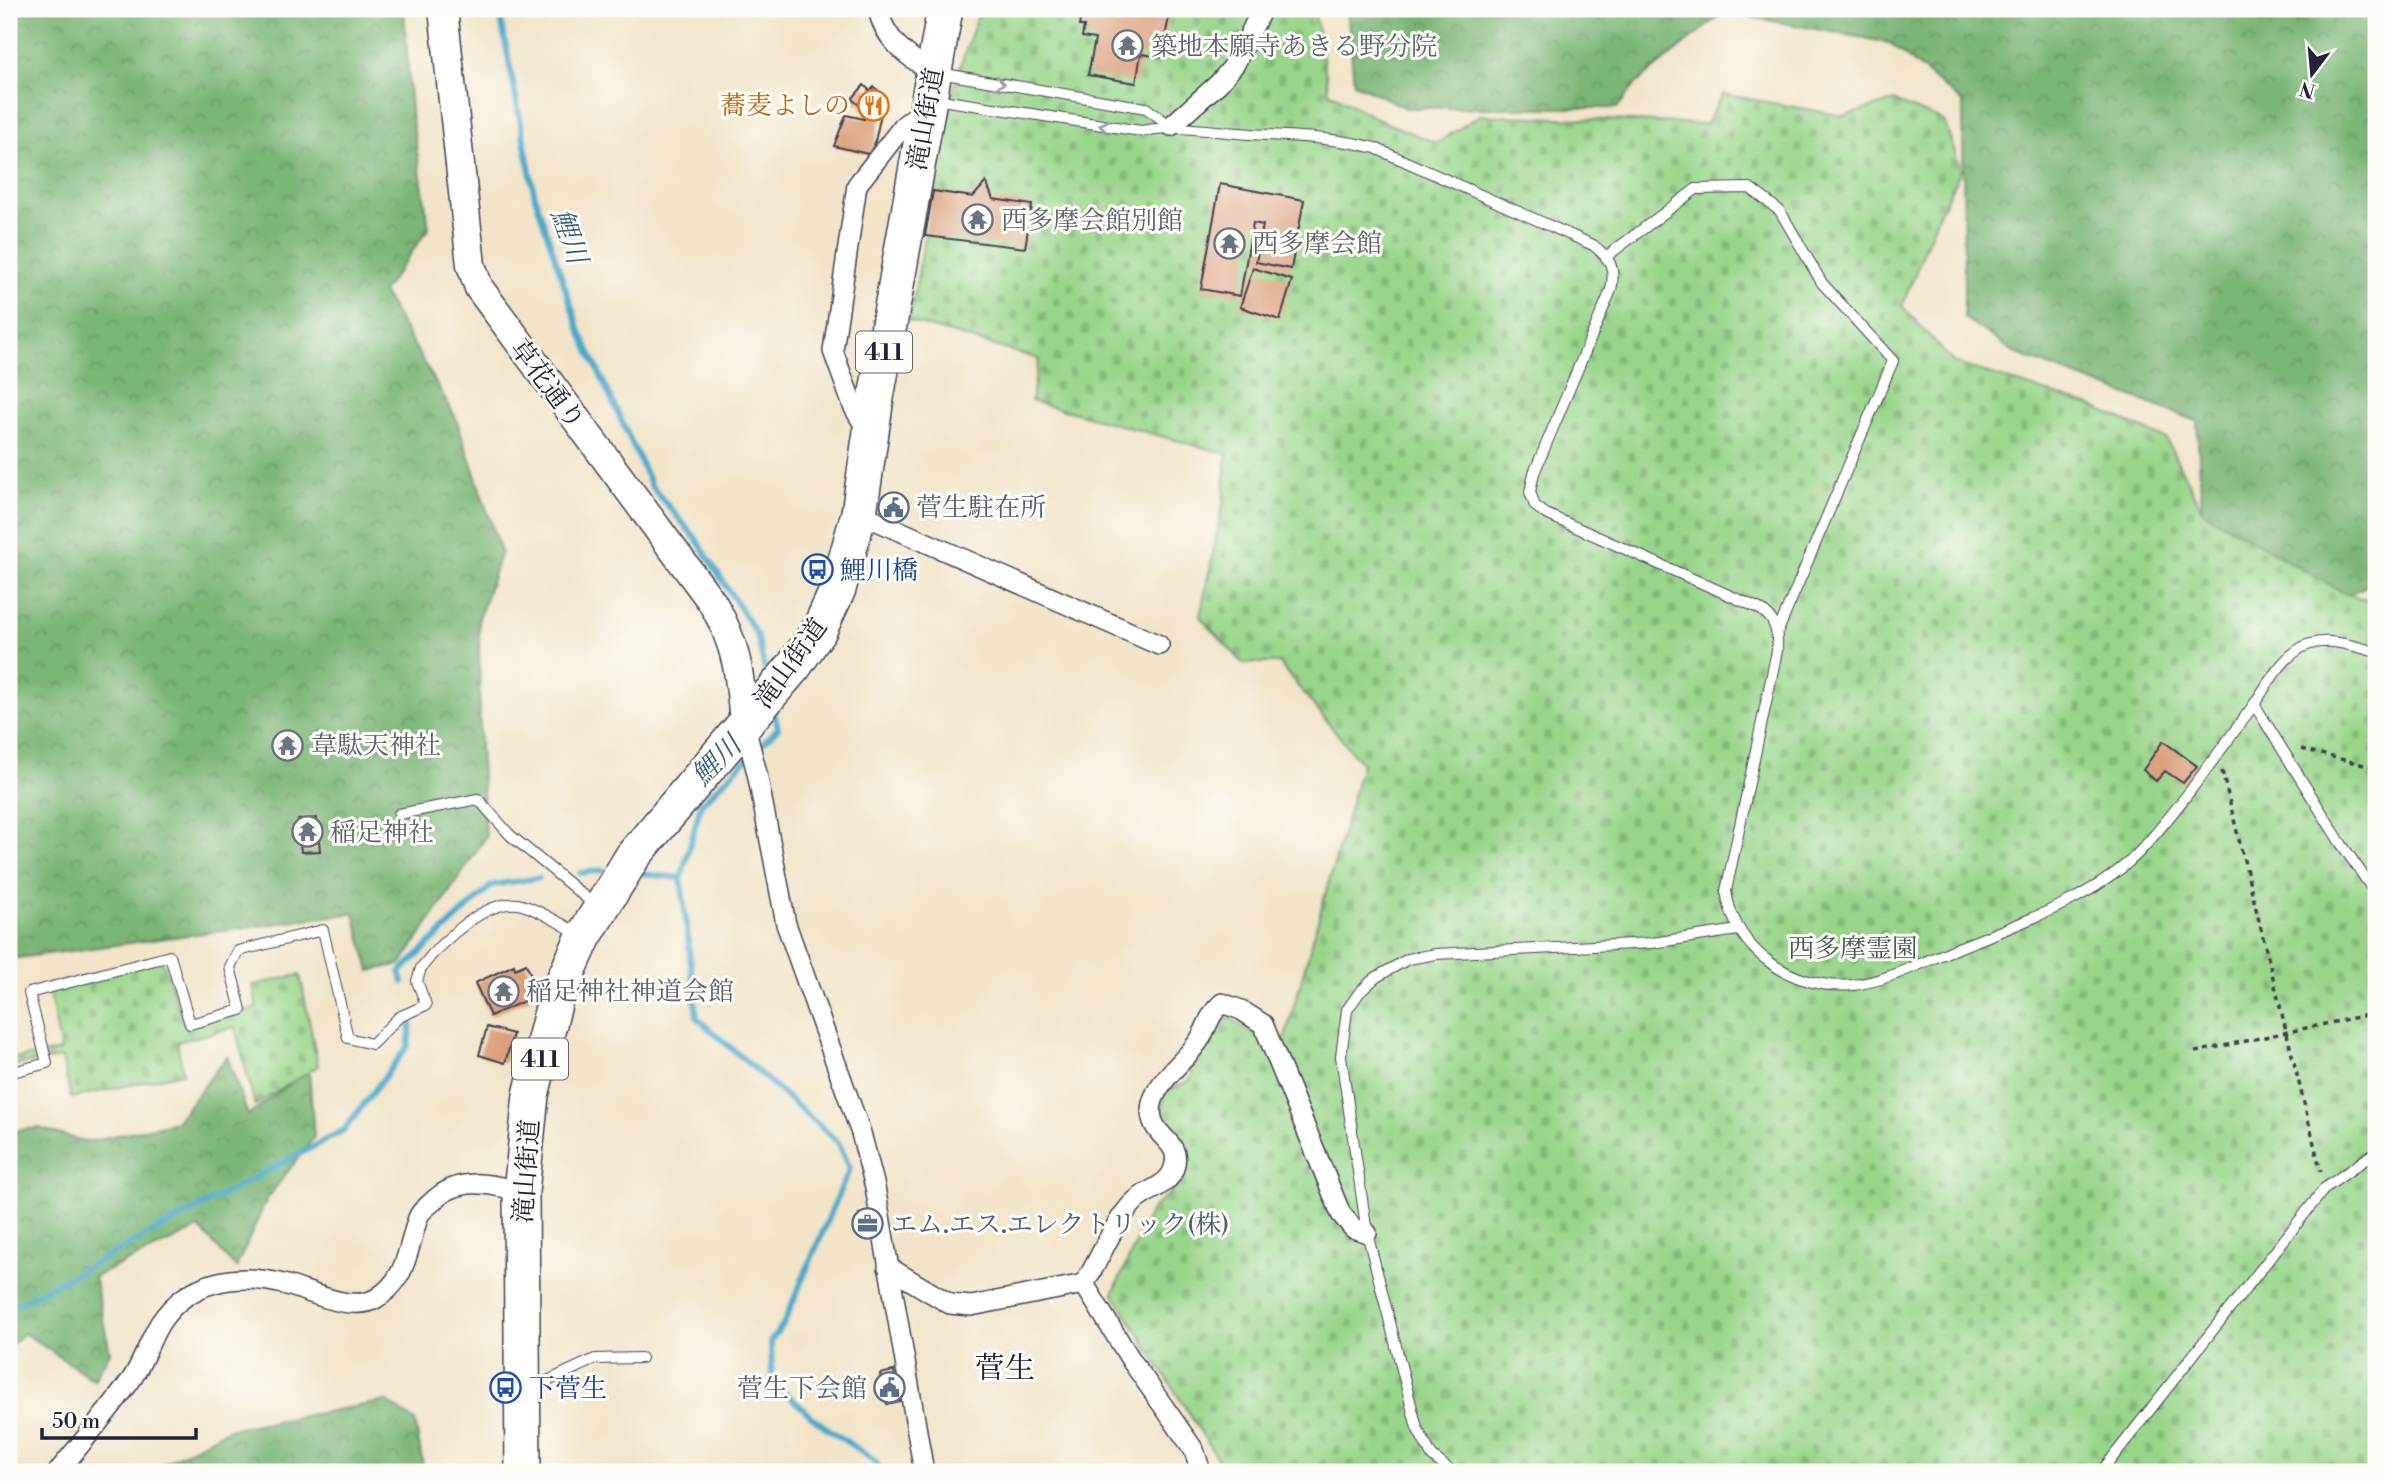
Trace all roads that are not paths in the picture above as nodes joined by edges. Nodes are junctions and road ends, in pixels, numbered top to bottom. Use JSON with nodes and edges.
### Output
{"nodes":[{"id":1,"x":443,"y":9,"type":"edge"},
{"id":2,"x":878,"y":9,"type":"edge"},
{"id":3,"x":945,"y":9,"type":"edge"},
{"id":4,"x":1262,"y":9,"type":"edge"},
{"id":5,"x":930,"y":93,"type":"junction"},
{"id":6,"x":1171,"y":125,"type":"junction"},
{"id":7,"x":1607,"y":256,"type":"junction"},
{"id":8,"x":870,"y":436,"type":"junction"},
{"id":9,"x":859,"y":513,"type":"junction"},
{"id":10,"x":1778,"y":631,"type":"junction"},
{"id":11,"x":1159,"y":645,"type":"dead end"},
{"id":12,"x":2376,"y":652,"type":"edge"},
{"id":13,"x":2255,"y":704,"type":"junction"},
{"id":14,"x":750,"y":726,"type":"junction"},
{"id":15,"x":399,"y":814,"type":"dead end"},
{"id":16,"x":2376,"y":894,"type":"edge"},
{"id":17,"x":591,"y":922,"type":"junction"},
{"id":18,"x":1738,"y":930,"type":"junction"},
{"id":19,"x":9,"y":1073,"type":"edge"},
{"id":20,"x":2376,"y":1152,"type":"edge"},
{"id":21,"x":521,"y":1192,"type":"junction"},
{"id":22,"x":1367,"y":1233,"type":"junction"},
{"id":23,"x":888,"y":1267,"type":"junction"},
{"id":24,"x":1084,"y":1284,"type":"junction"},
{"id":25,"x":641,"y":1358,"type":"dead end"},
{"id":26,"x":523,"y":1392,"type":"junction"},
{"id":27,"x":58,"y":1472,"type":"edge"},
{"id":28,"x":523,"y":1472,"type":"edge"},
{"id":29,"x":924,"y":1472,"type":"edge"},
{"id":30,"x":1201,"y":1472,"type":"edge"},
{"id":31,"x":1452,"y":1472,"type":"edge"},
{"id":32,"x":2101,"y":1472,"type":"edge"}],
"edges":[{"from":1,"to":14,"type":"street","name":"草花通り"},
{"from":2,"to":5,"type":"street"},
{"from":3,"to":5,"type":"highway","name":"滝山街道","number":"411"},
{"from":4,"to":6,"type":"street"},
{"from":6,"to":5,"type":"lane","one_way":true},
{"from":5,"to":6,"type":"lane","one_way":true},
{"from":5,"to":8,"type":"highway","name":"滝山街道","number":"411"},
{"from":5,"to":8,"type":"street"},
{"from":6,"to":7,"type":"lane"},
{"from":7,"to":10,"type":"lane"},
{"from":7,"to":10,"type":"lane"},
{"from":8,"to":9,"type":"highway","name":"滝山街道","number":"411"},
{"from":9,"to":11,"type":"street"},
{"from":9,"to":14,"type":"highway","name":"滝山街道","number":"411"},
{"from":10,"to":18,"type":"lane"},
{"from":12,"to":13,"type":"lane"},
{"from":13,"to":16,"type":"lane"},
{"from":13,"to":18,"type":"lane"},
{"from":14,"to":17,"type":"highway","name":"滝山街道","number":"411"},
{"from":14,"to":23,"type":"street"},
{"from":15,"to":17,"type":"lane"},
{"from":17,"to":19,"type":"lane"},
{"from":17,"to":21,"type":"highway","name":"滝山街道","number":"411"},
{"from":18,"to":22,"type":"lane"},
{"from":20,"to":32,"type":"lane"},
{"from":21,"to":26,"type":"highway","name":"滝山街道","number":"411"},
{"from":21,"to":27,"type":"street"},
{"from":22,"to":24,"type":"street"},
{"from":22,"to":31,"type":"lane"},
{"from":23,"to":24,"type":"street"},
{"from":23,"to":29,"type":"street"},
{"from":24,"to":30,"type":"street"},
{"from":25,"to":26,"type":"lane"},
{"from":26,"to":28,"type":"highway","name":"滝山街道","number":"411"}]}
